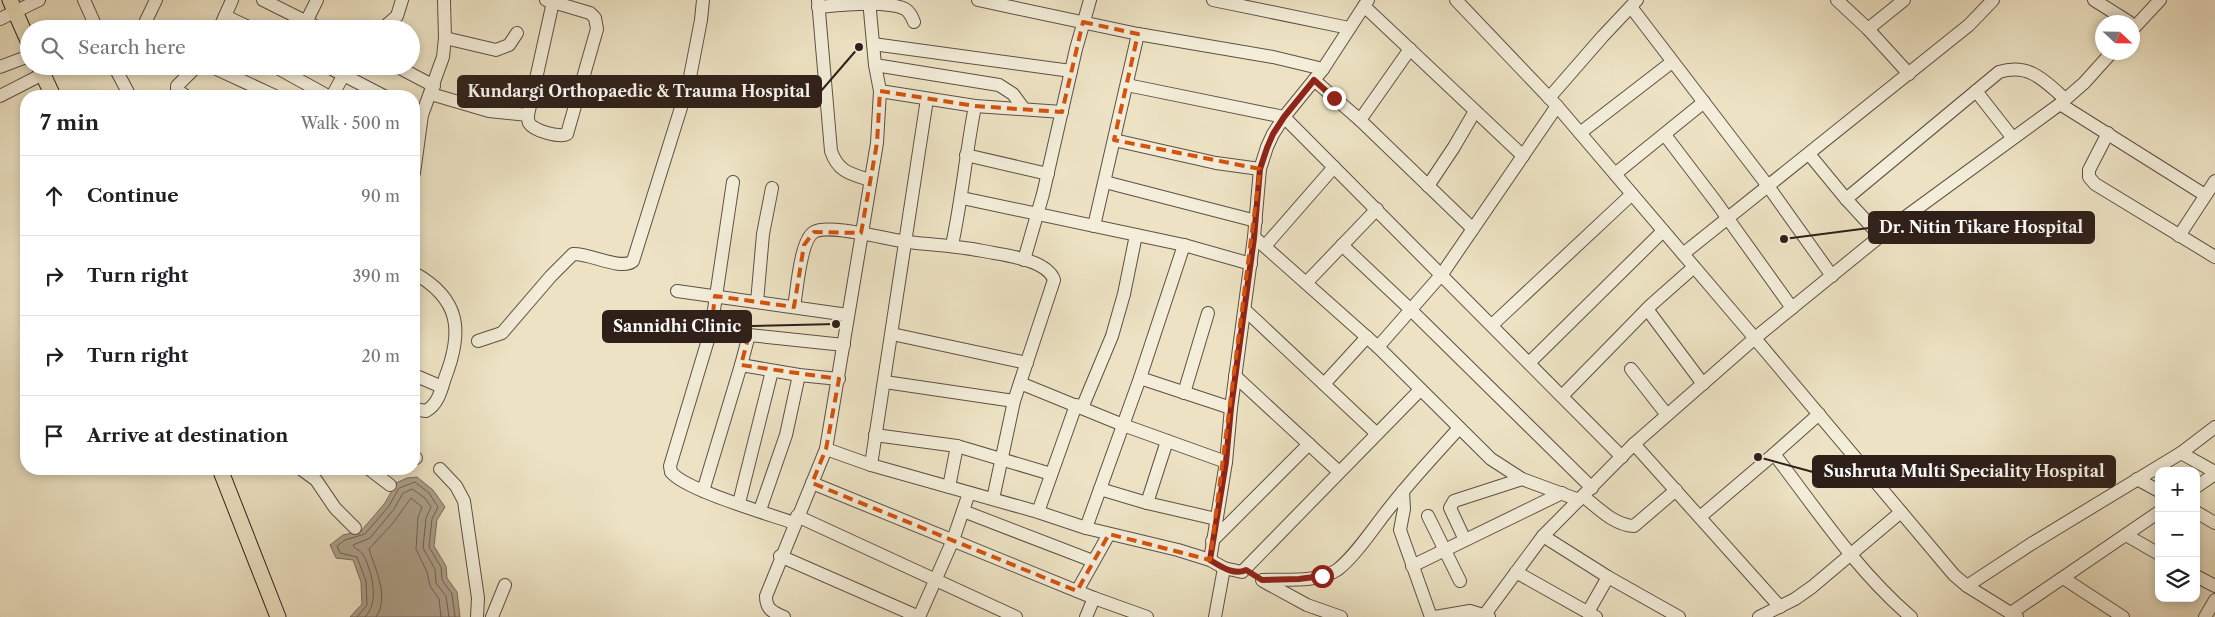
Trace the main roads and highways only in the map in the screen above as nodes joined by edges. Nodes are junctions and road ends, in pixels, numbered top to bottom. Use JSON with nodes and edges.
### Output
{"nodes":[{"id":1,"x":12,"y":6,"type":"edge"},
{"id":2,"x":20,"y":23,"type":"edge"},
{"id":3,"x":43,"y":75,"type":"edge"},
{"id":4,"x":50,"y":90,"type":"edge"},
{"id":5,"x":222,"y":475,"type":"edge"},
{"id":6,"x":278,"y":617,"type":"edge"}],
"edges":[{"from":1,"to":2,"type":"main road"},
{"from":3,"to":4,"type":"main road"},
{"from":5,"to":6,"type":"main road"}]}
